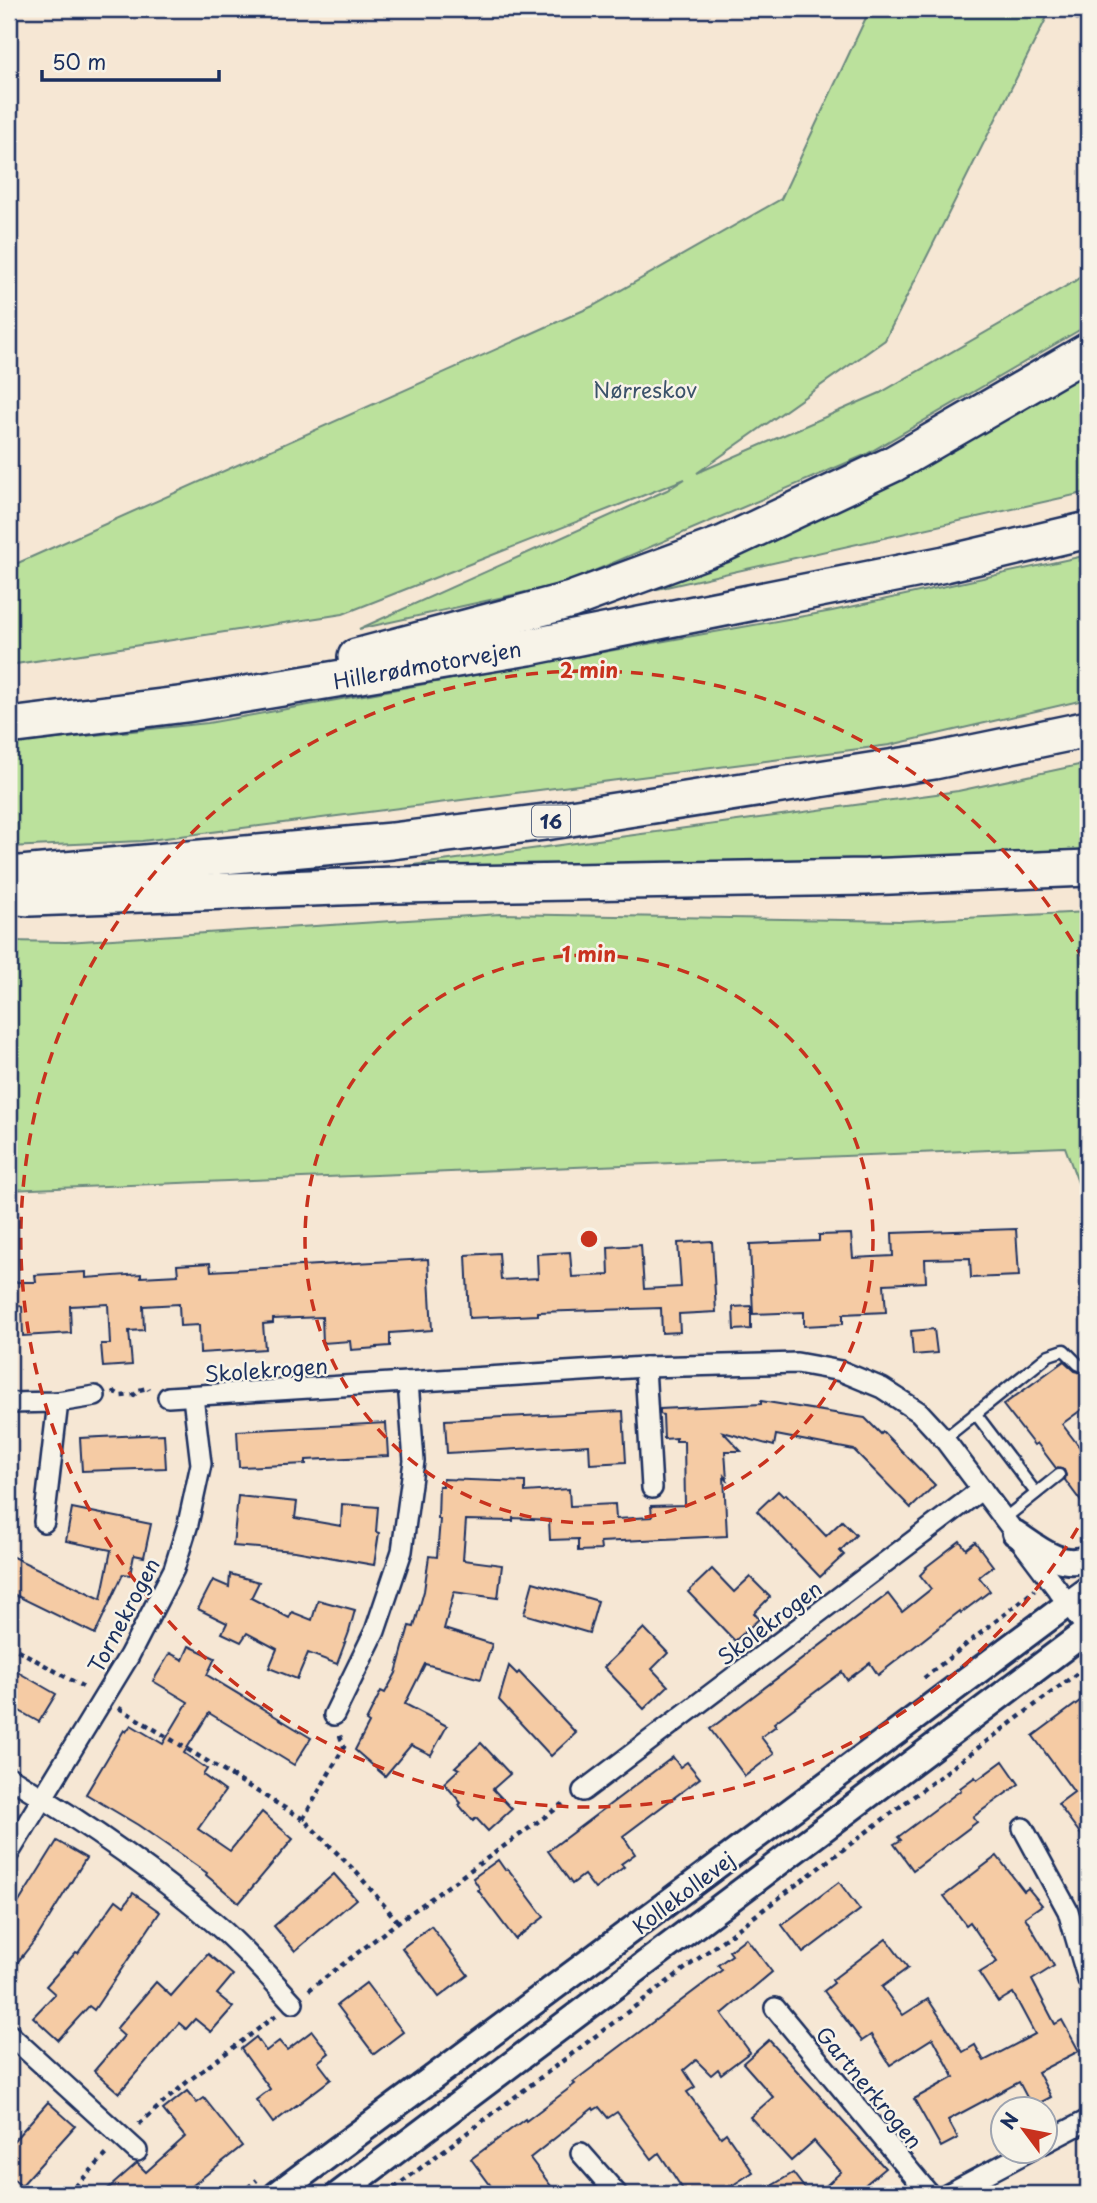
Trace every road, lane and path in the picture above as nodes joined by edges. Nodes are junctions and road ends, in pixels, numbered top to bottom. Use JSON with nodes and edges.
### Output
{"nodes":[{"id":1,"x":1088,"y":351,"type":"edge"},
{"id":2,"x":1088,"y":530,"type":"edge"},
{"id":3,"x":186,"y":704,"type":"junction"},
{"id":4,"x":9,"y":726,"type":"edge"},
{"id":5,"x":1088,"y":729,"type":"edge"},
{"id":6,"x":1088,"y":868,"type":"edge"},
{"id":7,"x":9,"y":875,"type":"edge"},
{"id":8,"x":9,"y":896,"type":"edge"},
{"id":9,"x":1083,"y":1366,"type":"dead end"},
{"id":10,"x":645,"y":1367,"type":"junction"},
{"id":11,"x":408,"y":1382,"type":"junction"},
{"id":12,"x":95,"y":1396,"type":"joint"},
{"id":13,"x":168,"y":1397,"type":"joint"},
{"id":14,"x":193,"y":1397,"type":"junction"},
{"id":15,"x":58,"y":1402,"type":"junction"},
{"id":16,"x":9,"y":1403,"type":"edge"},
{"id":17,"x":975,"y":1413,"type":"junction"},
{"id":18,"x":944,"y":1439,"type":"junction"},
{"id":19,"x":1059,"y":1475,"type":"dead end"},
{"id":20,"x":652,"y":1488,"type":"dead end"},
{"id":21,"x":982,"y":1489,"type":"junction"},
{"id":22,"x":1036,"y":1493,"type":"junction"},
{"id":23,"x":44,"y":1522,"type":"dead end"},
{"id":24,"x":1010,"y":1526,"type":"junction"},
{"id":25,"x":1088,"y":1557,"type":"edge"},
{"id":26,"x":1088,"y":1589,"type":"edge"},
{"id":27,"x":1069,"y":1605,"type":"junction"},
{"id":28,"x":1088,"y":1630,"type":"edge"},
{"id":29,"x":9,"y":1645,"type":"edge"},
{"id":30,"x":1088,"y":1665,"type":"edge"},
{"id":31,"x":104,"y":1699,"type":"junction"},
{"id":32,"x":334,"y":1715,"type":"joint"},
{"id":33,"x":9,"y":1777,"type":"edge"},
{"id":34,"x":583,"y":1791,"type":"joint"},
{"id":35,"x":42,"y":1797,"type":"junction"},
{"id":36,"x":303,"y":1818,"type":"junction"},
{"id":37,"x":1023,"y":1828,"type":"dead end"},
{"id":38,"x":9,"y":1853,"type":"edge"},
{"id":39,"x":398,"y":1922,"type":"junction"},
{"id":40,"x":1088,"y":1980,"type":"edge"},
{"id":41,"x":293,"y":2003,"type":"junction"},
{"id":42,"x":775,"y":2008,"type":"dead end"},
{"id":43,"x":9,"y":2034,"type":"edge"},
{"id":44,"x":1088,"y":2120,"type":"edge"},
{"id":45,"x":1058,"y":2136,"type":"edge"},
{"id":46,"x":130,"y":2144,"type":"junction"},
{"id":47,"x":581,"y":2153,"type":"dead end"},
{"id":48,"x":1006,"y":2164,"type":"edge"},
{"id":49,"x":68,"y":2194,"type":"edge"},
{"id":50,"x":277,"y":2194,"type":"edge"},
{"id":51,"x":340,"y":2194,"type":"edge"},
{"id":52,"x":386,"y":2194,"type":"edge"},
{"id":53,"x":617,"y":2194,"type":"edge"},
{"id":54,"x":929,"y":2194,"type":"edge"},
{"id":55,"x":948,"y":2194,"type":"edge"}],
"edges":[{"from":1,"to":3,"type":"highway"},
{"from":2,"to":3,"type":"highway","name":"Hillerødmotorvejen"},
{"from":3,"to":4,"type":"highway","name":"Hillerødmotorvejen"},
{"from":5,"to":7,"type":"highway","number":"16"},
{"from":6,"to":8,"type":"highway"},
{"from":9,"to":17,"type":"lane"},
{"from":10,"to":11,"type":"street","name":"Skolekrogen"},
{"from":10,"to":18,"type":"street","name":"Skolekrogen"},
{"from":10,"to":20,"type":"street"},
{"from":11,"to":14,"type":"street","name":"Skolekrogen"},
{"from":11,"to":32,"type":"street"},
{"from":12,"to":13,"type":"path"},
{"from":12,"to":15,"type":"street"},
{"from":13,"to":14,"type":"street","name":"Skolekrogen"},
{"from":14,"to":31,"type":"street","name":"Tornekrogen"},
{"from":15,"to":16,"type":"street"},
{"from":15,"to":23,"type":"street"},
{"from":17,"to":18,"type":"lane"},
{"from":17,"to":22,"type":"lane"},
{"from":18,"to":21,"type":"street","name":"Skolekrogen"},
{"from":19,"to":22,"type":"lane"},
{"from":21,"to":24,"type":"street","name":"Skolekrogen"},
{"from":21,"to":34,"type":"street","name":"Skolekrogen"},
{"from":22,"to":24,"type":"lane"},
{"from":24,"to":25,"type":"street"},
{"from":24,"to":27,"type":"street","name":"Skolekrogen"},
{"from":26,"to":27,"type":"street","name":"Kollekollevej"},
{"from":27,"to":28,"type":"street","name":"Skolekrogen"},
{"from":27,"to":50,"type":"street","name":"Kollekollevej"},
{"from":28,"to":51,"type":"street","name":"Kollekollevej"},
{"from":29,"to":31,"type":"path"},
{"from":30,"to":52,"type":"path"},
{"from":31,"to":35,"type":"street","name":"Tornekrogen"},
{"from":31,"to":36,"type":"path"},
{"from":32,"to":36,"type":"path"},
{"from":33,"to":35,"type":"street"},
{"from":34,"to":39,"type":"path"},
{"from":35,"to":38,"type":"street","name":"Tornekrogen"},
{"from":35,"to":41,"type":"street"},
{"from":36,"to":39,"type":"path"},
{"from":37,"to":40,"type":"street"},
{"from":39,"to":41,"type":"path"},
{"from":41,"to":46,"type":"path"},
{"from":42,"to":54,"type":"street","name":"Gartnerkrogen"},
{"from":43,"to":46,"type":"street"},
{"from":44,"to":45,"type":"street"},
{"from":46,"to":49,"type":"path"},
{"from":47,"to":53,"type":"street"},
{"from":48,"to":55,"type":"street"}]}
